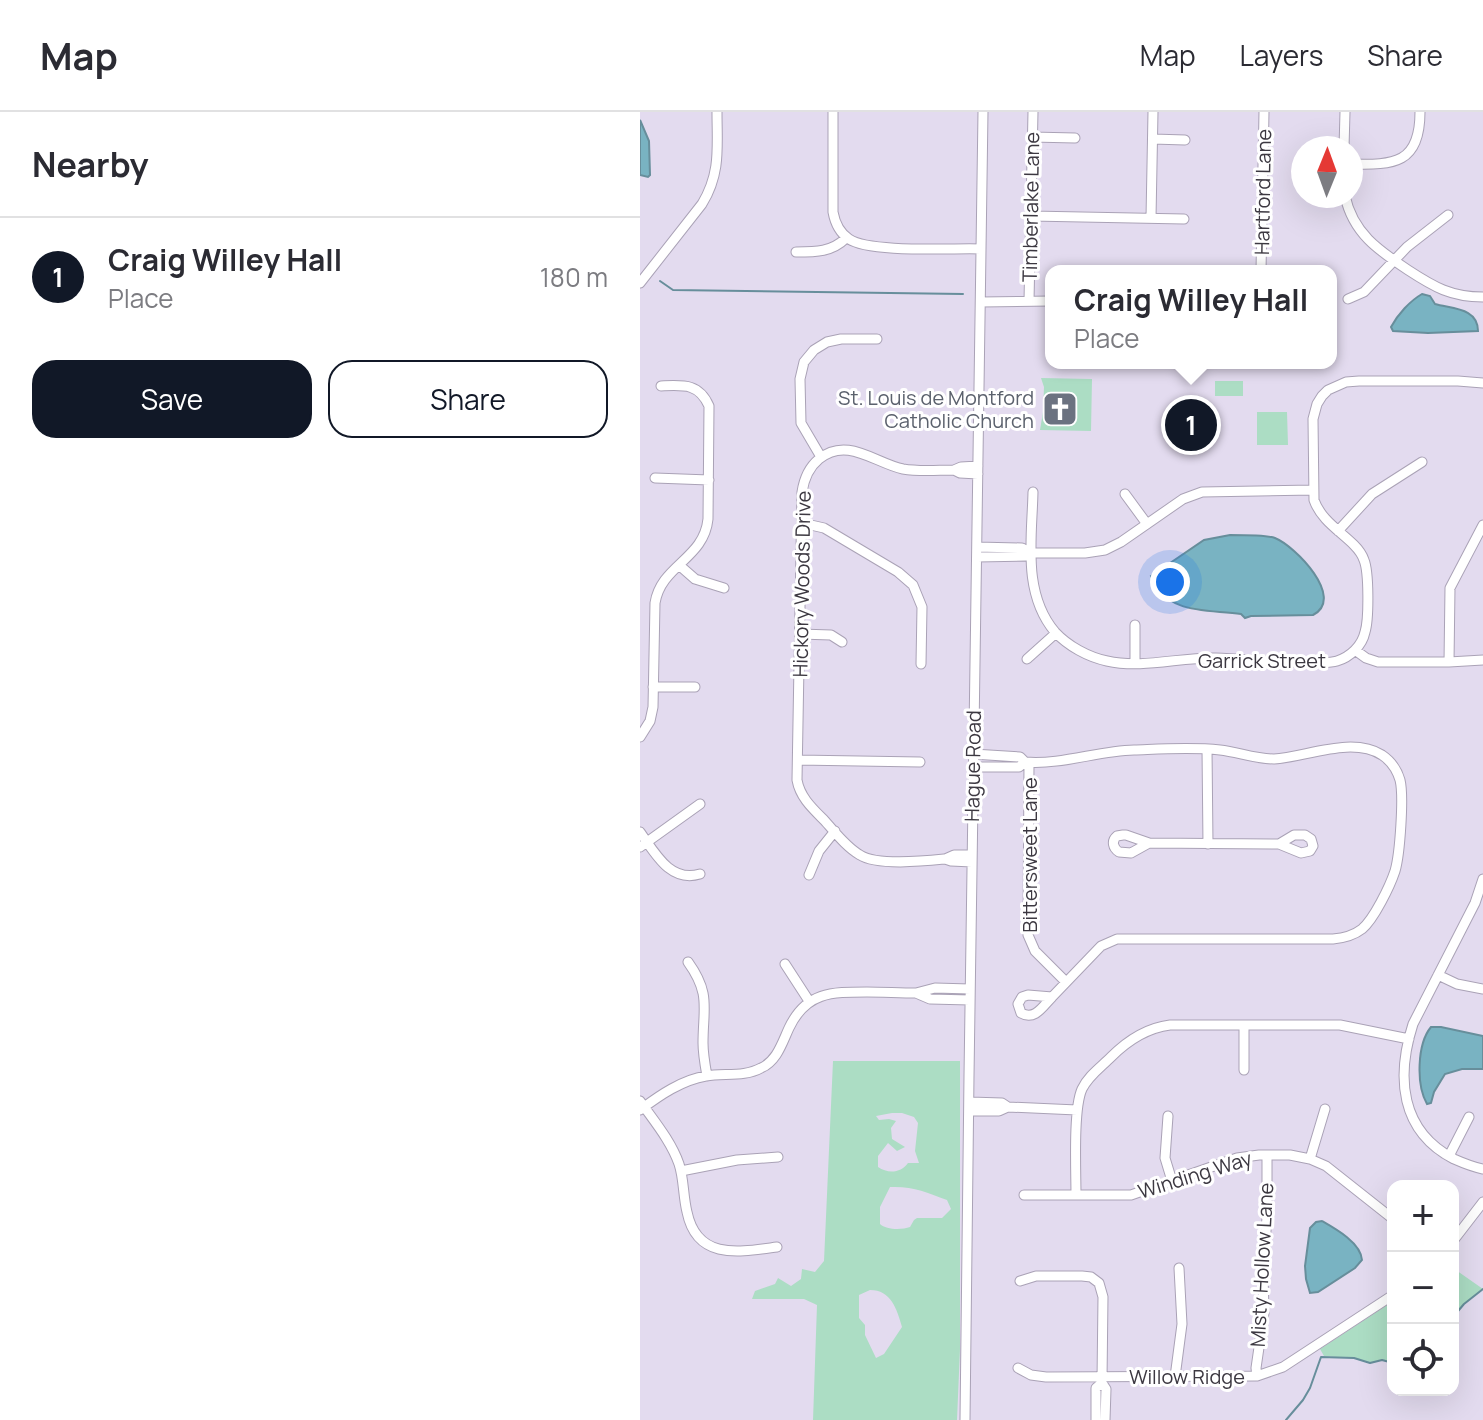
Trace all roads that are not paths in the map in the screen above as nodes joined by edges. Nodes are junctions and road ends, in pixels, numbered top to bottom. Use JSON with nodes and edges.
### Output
{"nodes":[{"id":1,"x":717,"y":112,"type":"edge"},
{"id":2,"x":833,"y":112,"type":"edge"},
{"id":3,"x":983,"y":112,"type":"edge"},
{"id":4,"x":1033,"y":112,"type":"edge"},
{"id":5,"x":1153,"y":112,"type":"edge"},
{"id":6,"x":1264,"y":112,"type":"edge"},
{"id":7,"x":1345,"y":112,"type":"edge"},
{"id":8,"x":1420,"y":112,"type":"edge"},
{"id":9,"x":1344,"y":136,"type":"edge"},
{"id":10,"x":1032,"y":137,"type":"junction"},
{"id":11,"x":1075,"y":138,"type":"dead end"},
{"id":12,"x":1153,"y":139,"type":"junction"},
{"id":13,"x":1185,"y":140,"type":"dead end"},
{"id":14,"x":1363,"y":164,"type":"edge"},
{"id":15,"x":1348,"y":208,"type":"edge"},
{"id":16,"x":1448,"y":215,"type":"dead end"},
{"id":17,"x":1031,"y":216,"type":"junction"},
{"id":18,"x":1151,"y":218,"type":"junction"},
{"id":19,"x":1184,"y":219,"type":"dead end"},
{"id":20,"x":846,"y":238,"type":"junction"},
{"id":21,"x":981,"y":249,"type":"junction"},
{"id":22,"x":796,"y":252,"type":"dead end"},
{"id":23,"x":1393,"y":260,"type":"junction"},
{"id":24,"x":1261,"y":265,"type":"edge"},
{"id":25,"x":640,"y":283,"type":"edge"},
{"id":26,"x":1483,"y":297,"type":"edge"},
{"id":27,"x":1348,"y":299,"type":"dead end"},
{"id":28,"x":1029,"y":301,"type":"junction"},
{"id":29,"x":1045,"y":301,"type":"edge"},
{"id":30,"x":981,"y":302,"type":"junction"},
{"id":31,"x":877,"y":339,"type":"dead end"},
{"id":32,"x":1483,"y":383,"type":"edge"},
{"id":33,"x":661,"y":386,"type":"dead end"},
{"id":34,"x":821,"y":457,"type":"junction"},
{"id":35,"x":1422,"y":462,"type":"dead end"},
{"id":36,"x":978,"y":470,"type":"junction"},
{"id":37,"x":655,"y":478,"type":"dead end"},
{"id":38,"x":709,"y":480,"type":"junction"},
{"id":39,"x":1313,"y":490,"type":"junction"},
{"id":40,"x":1033,"y":492,"type":"dead end"},
{"id":41,"x":1125,"y":494,"type":"dead end"},
{"id":42,"x":802,"y":523,"type":"junction"},
{"id":43,"x":1147,"y":524,"type":"junction"},
{"id":44,"x":1483,"y":525,"type":"edge"},
{"id":45,"x":1338,"y":531,"type":"junction"},
{"id":46,"x":977,"y":552,"type":"junction"},
{"id":47,"x":1031,"y":553,"type":"junction"},
{"id":48,"x":679,"y":565,"type":"junction"},
{"id":49,"x":724,"y":588,"type":"dead end"},
{"id":50,"x":1135,"y":625,"type":"dead end"},
{"id":51,"x":1056,"y":633,"type":"junction"},
{"id":52,"x":800,"y":634,"type":"junction"},
{"id":53,"x":842,"y":642,"type":"dead end"},
{"id":54,"x":1355,"y":650,"type":"junction"},
{"id":55,"x":1027,"y":659,"type":"dead end"},
{"id":56,"x":1483,"y":660,"type":"edge"},
{"id":57,"x":1449,"y":662,"type":"junction"},
{"id":58,"x":1135,"y":663,"type":"junction"},
{"id":59,"x":921,"y":664,"type":"dead end"},
{"id":60,"x":653,"y":687,"type":"junction"},
{"id":61,"x":695,"y":687,"type":"dead end"},
{"id":62,"x":640,"y":737,"type":"edge"},
{"id":63,"x":1207,"y":749,"type":"junction"},
{"id":64,"x":973,"y":754,"type":"junction"},
{"id":65,"x":798,"y":760,"type":"junction"},
{"id":66,"x":920,"y":762,"type":"dead end"},
{"id":67,"x":1027,"y":762,"type":"junction"},
{"id":68,"x":973,"y":767,"type":"junction"},
{"id":69,"x":700,"y":804,"type":"dead end"},
{"id":70,"x":835,"y":831,"type":"junction"},
{"id":71,"x":640,"y":832,"type":"edge"},
{"id":72,"x":1149,"y":843,"type":"dead end"},
{"id":73,"x":1208,"y":844,"type":"junction"},
{"id":74,"x":1279,"y":844,"type":"dead end"},
{"id":75,"x":644,"y":845,"type":"edge"},
{"id":76,"x":972,"y":858,"type":"junction"},
{"id":77,"x":700,"y":874,"type":"dead end"},
{"id":78,"x":809,"y":875,"type":"dead end"},
{"id":79,"x":1483,"y":879,"type":"edge"},
{"id":80,"x":1479,"y":904,"type":"edge"},
{"id":81,"x":688,"y":962,"type":"dead end"},
{"id":82,"x":785,"y":964,"type":"dead end"},
{"id":83,"x":1438,"y":975,"type":"junction"},
{"id":84,"x":1066,"y":982,"type":"junction"},
{"id":85,"x":1483,"y":989,"type":"edge"},
{"id":86,"x":970,"y":994,"type":"junction"},
{"id":87,"x":1052,"y":997,"type":"dead end"},
{"id":88,"x":809,"y":1001,"type":"junction"},
{"id":89,"x":1244,"y":1025,"type":"junction"},
{"id":90,"x":1409,"y":1039,"type":"junction"},
{"id":91,"x":1244,"y":1070,"type":"dead end"},
{"id":92,"x":707,"y":1076,"type":"junction"},
{"id":93,"x":641,"y":1106,"type":"edge"},
{"id":94,"x":969,"y":1106,"type":"junction"},
{"id":95,"x":1325,"y":1109,"type":"dead end"},
{"id":96,"x":1077,"y":1110,"type":"junction"},
{"id":97,"x":1168,"y":1116,"type":"dead end"},
{"id":98,"x":1469,"y":1117,"type":"dead end"},
{"id":99,"x":1267,"y":1155,"type":"junction"},
{"id":100,"x":1449,"y":1156,"type":"junction"},
{"id":101,"x":778,"y":1157,"type":"dead end"},
{"id":102,"x":1310,"y":1159,"type":"junction"},
{"id":103,"x":1483,"y":1169,"type":"edge"},
{"id":104,"x":681,"y":1171,"type":"junction"},
{"id":105,"x":1172,"y":1181,"type":"junction"},
{"id":106,"x":1024,"y":1195,"type":"dead end"},
{"id":107,"x":1076,"y":1195,"type":"junction"},
{"id":108,"x":1483,"y":1202,"type":"edge"},
{"id":109,"x":1387,"y":1214,"type":"edge"},
{"id":110,"x":1459,"y":1233,"type":"edge"},
{"id":111,"x":777,"y":1247,"type":"dead end"},
{"id":112,"x":1179,"y":1268,"type":"dead end"},
{"id":113,"x":1020,"y":1281,"type":"dead end"},
{"id":114,"x":1387,"y":1299,"type":"edge"},
{"id":115,"x":1018,"y":1368,"type":"dead end"},
{"id":116,"x":1257,"y":1376,"type":"junction"},
{"id":117,"x":1175,"y":1377,"type":"junction"},
{"id":118,"x":1102,"y":1380,"type":"junction"},
{"id":119,"x":965,"y":1420,"type":"edge"},
{"id":120,"x":1096,"y":1420,"type":"edge"},
{"id":121,"x":1105,"y":1420,"type":"edge"}],
"edges":[{"from":1,"to":25,"type":"street"},
{"from":2,"to":20,"type":"street"},
{"from":3,"to":21,"type":"street","name":"Hague Road"},
{"from":4,"to":10,"type":"street","name":"Timberlake Lane"},
{"from":5,"to":12,"type":"street"},
{"from":6,"to":24,"type":"street","name":"Hartford Lane"},
{"from":7,"to":9,"type":"street"},
{"from":8,"to":14,"type":"street"},
{"from":10,"to":11,"type":"street"},
{"from":10,"to":17,"type":"street","name":"Timberlake Lane"},
{"from":12,"to":13,"type":"street"},
{"from":12,"to":18,"type":"street"},
{"from":15,"to":23,"type":"street"},
{"from":16,"to":23,"type":"street"},
{"from":17,"to":18,"type":"street"},
{"from":17,"to":28,"type":"street","name":"Timberlake Lane"},
{"from":18,"to":19,"type":"street"},
{"from":20,"to":21,"type":"street"},
{"from":20,"to":22,"type":"street"},
{"from":21,"to":30,"type":"street","name":"Hague Road"},
{"from":23,"to":26,"type":"street"},
{"from":23,"to":27,"type":"street"},
{"from":28,"to":29,"type":"street"},
{"from":28,"to":30,"type":"street"},
{"from":30,"to":36,"type":"street","name":"Hague Road"},
{"from":31,"to":34,"type":"street"},
{"from":32,"to":39,"type":"street","name":"Garrick Street"},
{"from":33,"to":38,"type":"street"},
{"from":34,"to":36,"type":"street"},
{"from":34,"to":42,"type":"street","name":"Hickory Woods Drive"},
{"from":35,"to":45,"type":"street"},
{"from":36,"to":46,"type":"street","name":"Hague Road"},
{"from":37,"to":38,"type":"street"},
{"from":38,"to":48,"type":"street"},
{"from":39,"to":43,"type":"street"},
{"from":39,"to":45,"type":"street","name":"Garrick Street"},
{"from":40,"to":47,"type":"street","name":"Garrick Street"},
{"from":41,"to":43,"type":"street"},
{"from":42,"to":52,"type":"street","name":"Hickory Woods Drive"},
{"from":42,"to":59,"type":"street"},
{"from":43,"to":47,"type":"street"},
{"from":44,"to":57,"type":"street"},
{"from":45,"to":54,"type":"street","name":"Garrick Street"},
{"from":46,"to":47,"type":"street"},
{"from":46,"to":64,"type":"street","name":"Hague Road"},
{"from":47,"to":51,"type":"street","name":"Garrick Street"},
{"from":48,"to":49,"type":"street"},
{"from":48,"to":60,"type":"street"},
{"from":50,"to":58,"type":"street"},
{"from":51,"to":55,"type":"street"},
{"from":51,"to":58,"type":"street","name":"Garrick Street"},
{"from":52,"to":53,"type":"street"},
{"from":52,"to":65,"type":"street","name":"Hickory Woods Drive"},
{"from":54,"to":57,"type":"street"},
{"from":54,"to":58,"type":"street","name":"Garrick Street"},
{"from":56,"to":57,"type":"street"},
{"from":60,"to":61,"type":"street"},
{"from":60,"to":62,"type":"street"},
{"from":63,"to":67,"type":"street"},
{"from":63,"to":73,"type":"street"},
{"from":63,"to":84,"type":"street"},
{"from":64,"to":67,"type":"street"},
{"from":64,"to":68,"type":"street","name":"Hague Road"},
{"from":65,"to":66,"type":"street"},
{"from":65,"to":70,"type":"street","name":"Hickory Woods Drive"},
{"from":67,"to":68,"type":"street"},
{"from":67,"to":84,"type":"street","name":"Bittersweet Lane"},
{"from":68,"to":76,"type":"street","name":"Hague Road"},
{"from":69,"to":75,"type":"street"},
{"from":70,"to":76,"type":"street","name":"Hickory Woods Drive"},
{"from":70,"to":78,"type":"street"},
{"from":71,"to":75,"type":"street"},
{"from":72,"to":73,"type":"street"},
{"from":73,"to":74,"type":"street"},
{"from":75,"to":77,"type":"street"},
{"from":76,"to":86,"type":"street","name":"Hague Road"},
{"from":79,"to":80,"type":"street"},
{"from":80,"to":83,"type":"street"},
{"from":81,"to":92,"type":"street"},
{"from":82,"to":88,"type":"street"},
{"from":83,"to":85,"type":"street"},
{"from":83,"to":90,"type":"street"},
{"from":84,"to":87,"type":"street"},
{"from":86,"to":88,"type":"street"},
{"from":86,"to":94,"type":"street","name":"Hague Road"},
{"from":88,"to":92,"type":"street"},
{"from":89,"to":90,"type":"street"},
{"from":89,"to":91,"type":"street"},
{"from":89,"to":96,"type":"street"},
{"from":90,"to":100,"type":"street"},
{"from":92,"to":93,"type":"street"},
{"from":93,"to":104,"type":"street"},
{"from":94,"to":96,"type":"street"},
{"from":94,"to":119,"type":"street","name":"Hague Road"},
{"from":95,"to":102,"type":"street"},
{"from":96,"to":107,"type":"street"},
{"from":97,"to":105,"type":"street"},
{"from":98,"to":100,"type":"street"},
{"from":99,"to":102,"type":"street","name":"Winding Way"},
{"from":99,"to":105,"type":"street","name":"Winding Way"},
{"from":99,"to":116,"type":"street","name":"Misty Hollow Lane"},
{"from":100,"to":103,"type":"street"},
{"from":101,"to":104,"type":"street"},
{"from":102,"to":109,"type":"street","name":"Winding Way"},
{"from":104,"to":111,"type":"street"},
{"from":105,"to":107,"type":"street","name":"Winding Way"},
{"from":106,"to":107,"type":"street","name":"Winding Way"},
{"from":108,"to":110,"type":"street"},
{"from":112,"to":117,"type":"street"},
{"from":113,"to":118,"type":"street"},
{"from":114,"to":116,"type":"street","name":"Willow Ridge"},
{"from":115,"to":118,"type":"street","name":"Willow Ridge"},
{"from":116,"to":117,"type":"street","name":"Willow Ridge"},
{"from":117,"to":118,"type":"street","name":"Willow Ridge"},
{"from":118,"to":120,"type":"street"},
{"from":118,"to":121,"type":"street"}]}
